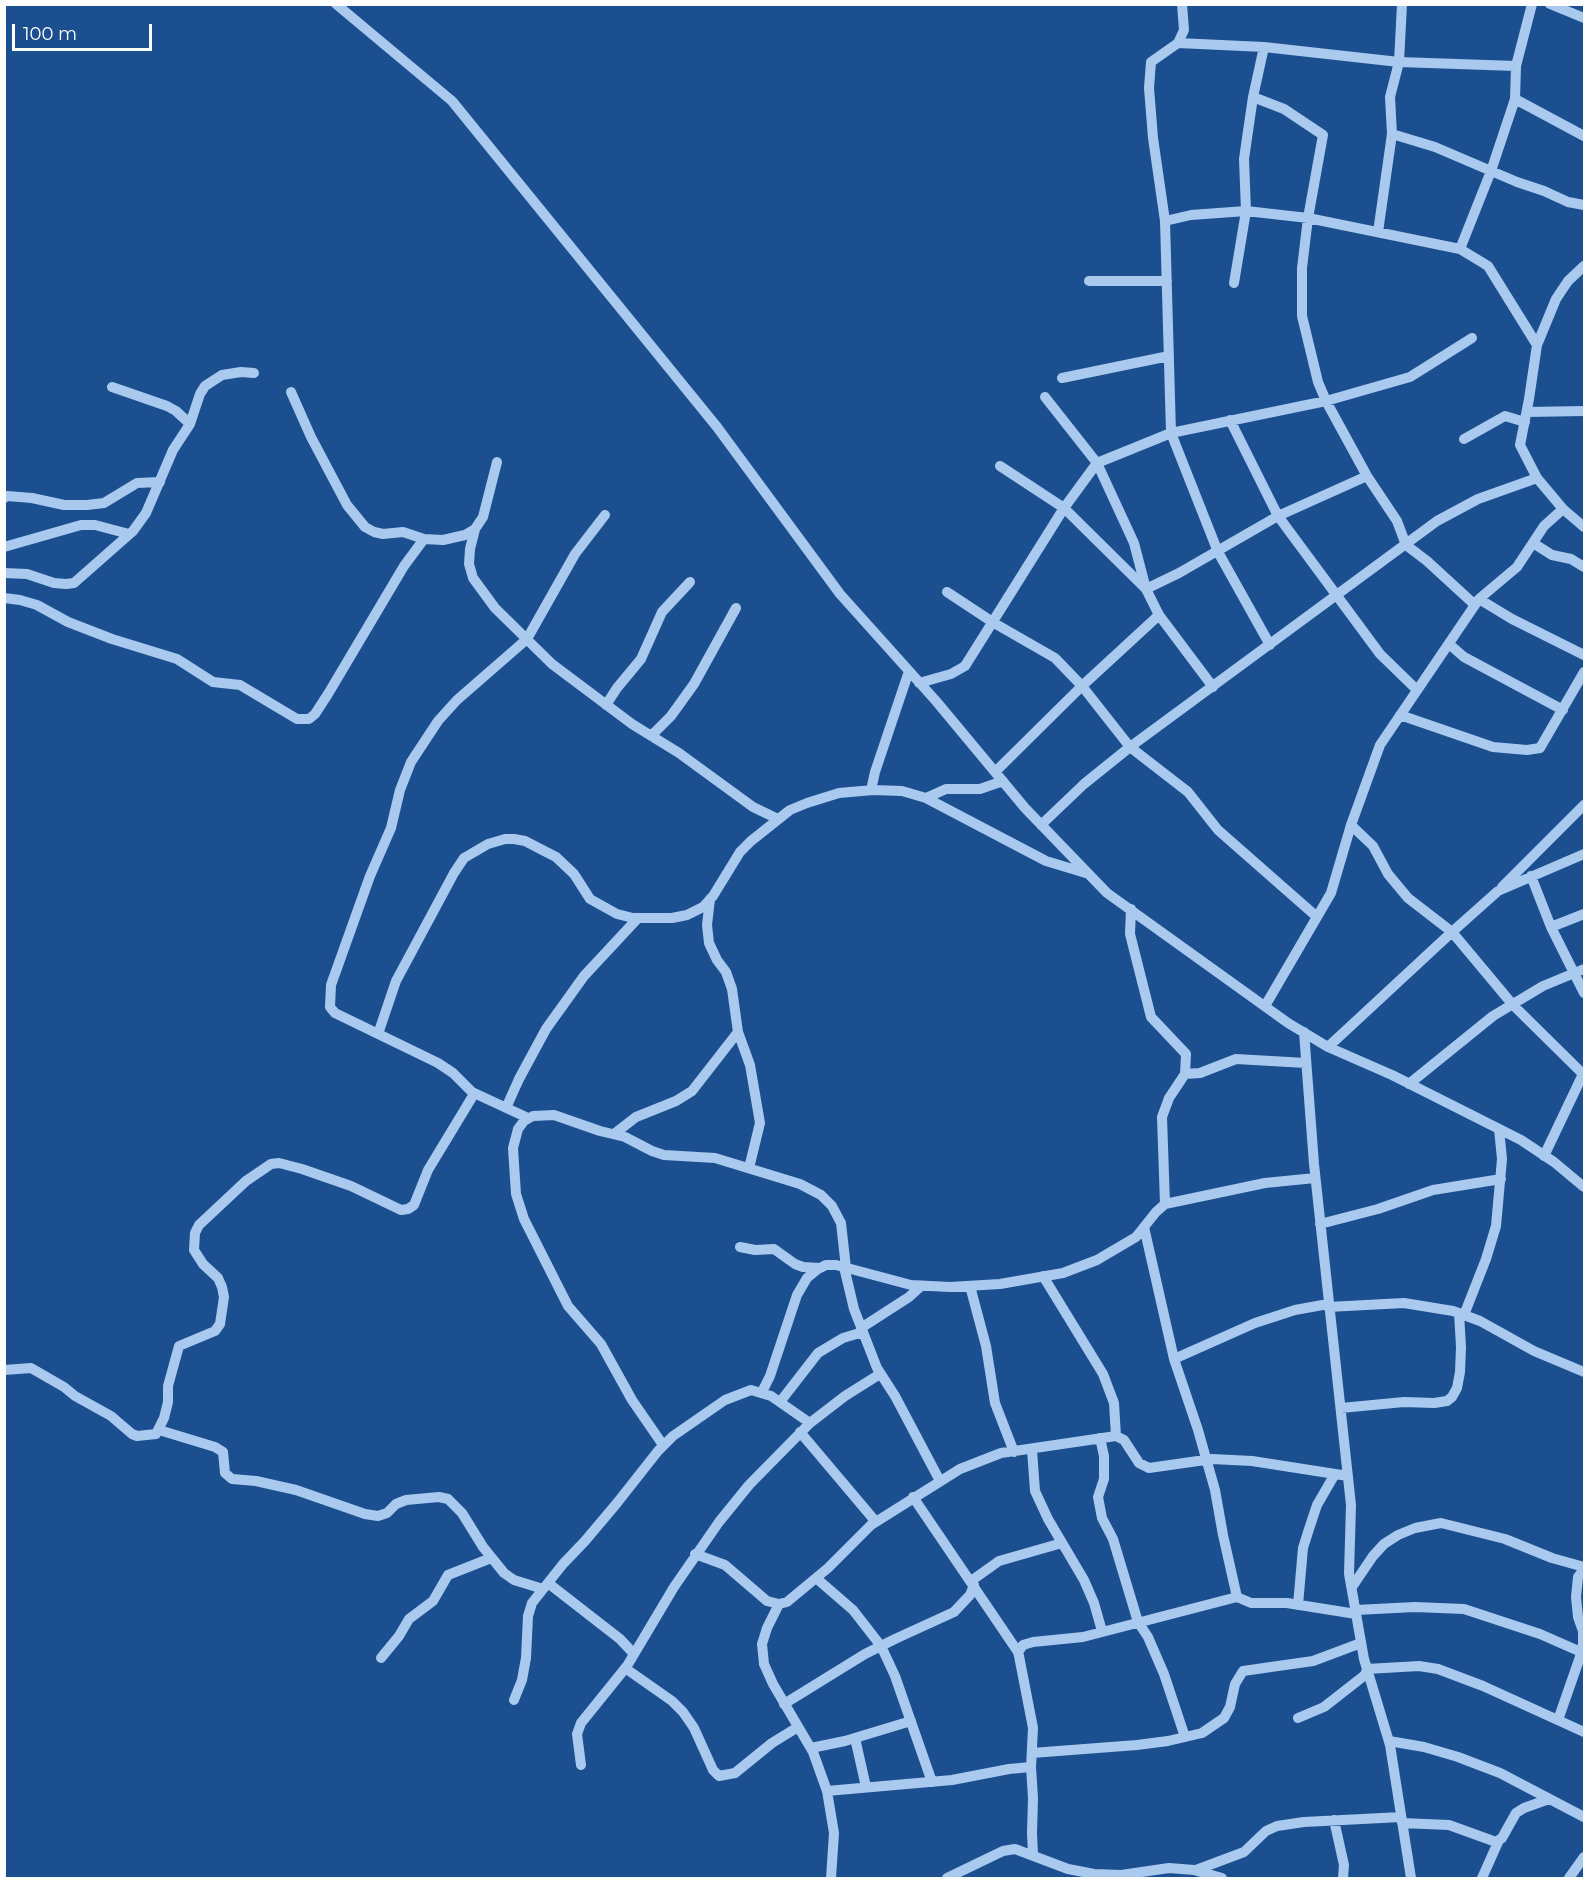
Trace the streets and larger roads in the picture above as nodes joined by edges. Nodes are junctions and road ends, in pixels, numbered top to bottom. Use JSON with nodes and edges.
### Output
{"nodes":[{"id":1,"x":336,"y":4,"type":"edge"},
{"id":2,"x":1182,"y":4,"type":"edge"},
{"id":3,"x":1402,"y":4,"type":"edge"},
{"id":4,"x":1532,"y":4,"type":"edge"},
{"id":5,"x":1550,"y":4,"type":"edge"},
{"id":6,"x":1584,"y":18,"type":"edge"},
{"id":7,"x":1178,"y":43,"type":"junction"},
{"id":8,"x":1264,"y":47,"type":"junction"},
{"id":9,"x":1399,"y":63,"type":"junction"},
{"id":10,"x":1516,"y":66,"type":"junction"},
{"id":11,"x":1253,"y":98,"type":"junction"},
{"id":12,"x":1515,"y":99,"type":"junction"},
{"id":13,"x":1392,"y":134,"type":"junction"},
{"id":14,"x":1584,"y":136,"type":"edge"},
{"id":15,"x":1491,"y":171,"type":"junction"},
{"id":16,"x":1584,"y":205,"type":"edge"},
{"id":17,"x":1246,"y":211,"type":"junction"},
{"id":18,"x":1308,"y":218,"type":"junction"},
{"id":19,"x":1165,"y":221,"type":"junction"},
{"id":20,"x":1378,"y":232,"type":"junction"},
{"id":21,"x":1460,"y":249,"type":"junction"},
{"id":22,"x":1584,"y":266,"type":"edge"},
{"id":23,"x":1089,"y":281,"type":"dead end"},
{"id":24,"x":1167,"y":281,"type":"junction"},
{"id":25,"x":1234,"y":283,"type":"dead end"},
{"id":26,"x":1472,"y":338,"type":"dead end"},
{"id":27,"x":1537,"y":345,"type":"junction"},
{"id":28,"x":1169,"y":356,"type":"junction"},
{"id":29,"x":255,"y":373,"type":"dead end"},
{"id":30,"x":1062,"y":378,"type":"dead end"},
{"id":31,"x":112,"y":387,"type":"dead end"},
{"id":32,"x":291,"y":392,"type":"dead end"},
{"id":33,"x":1045,"y":397,"type":"dead end"},
{"id":34,"x":1326,"y":401,"type":"junction"},
{"id":35,"x":1584,"y":411,"type":"edge"},
{"id":36,"x":1526,"y":417,"type":"junction"},
{"id":37,"x":1230,"y":420,"type":"junction"},
{"id":38,"x":189,"y":424,"type":"junction"},
{"id":39,"x":1171,"y":434,"type":"junction"},
{"id":40,"x":1464,"y":439,"type":"dead end"},
{"id":41,"x":497,"y":462,"type":"dead end"},
{"id":42,"x":1097,"y":463,"type":"junction"},
{"id":43,"x":1000,"y":466,"type":"dead end"},
{"id":44,"x":1367,"y":476,"type":"junction"},
{"id":45,"x":1537,"y":478,"type":"junction"},
{"id":46,"x":160,"y":482,"type":"junction"},
{"id":47,"x":4,"y":498,"type":"edge"},
{"id":48,"x":1064,"y":508,"type":"junction"},
{"id":49,"x":1563,"y":509,"type":"junction"},
{"id":50,"x":605,"y":515,"type":"dead end"},
{"id":51,"x":1278,"y":516,"type":"junction"},
{"id":52,"x":1584,"y":527,"type":"edge"},
{"id":53,"x":475,"y":529,"type":"junction"},
{"id":54,"x":129,"y":534,"type":"junction"},
{"id":55,"x":424,"y":539,"type":"junction"},
{"id":56,"x":1533,"y":543,"type":"junction"},
{"id":57,"x":1406,"y":545,"type":"junction"},
{"id":58,"x":4,"y":547,"type":"edge"},
{"id":59,"x":1218,"y":552,"type":"junction"},
{"id":60,"x":1584,"y":567,"type":"edge"},
{"id":61,"x":4,"y":573,"type":"edge"},
{"id":62,"x":690,"y":582,"type":"dead end"},
{"id":63,"x":1146,"y":589,"type":"junction"},
{"id":64,"x":947,"y":592,"type":"dead end"},
{"id":65,"x":1337,"y":595,"type":"junction"},
{"id":66,"x":4,"y":598,"type":"edge"},
{"id":67,"x":1477,"y":602,"type":"junction"},
{"id":68,"x":736,"y":608,"type":"dead end"},
{"id":69,"x":1159,"y":615,"type":"junction"},
{"id":70,"x":994,"y":623,"type":"junction"},
{"id":71,"x":526,"y":639,"type":"junction"},
{"id":72,"x":1449,"y":644,"type":"junction"},
{"id":73,"x":1270,"y":645,"type":"junction"},
{"id":74,"x":1584,"y":656,"type":"edge"},
{"id":75,"x":909,"y":671,"type":"junction"},
{"id":76,"x":1584,"y":672,"type":"edge"},
{"id":77,"x":919,"y":682,"type":"junction"},
{"id":78,"x":1082,"y":686,"type":"junction"},
{"id":79,"x":1213,"y":687,"type":"junction"},
{"id":80,"x":1418,"y":690,"type":"junction"},
{"id":81,"x":606,"y":705,"type":"junction"},
{"id":82,"x":1563,"y":710,"type":"junction"},
{"id":83,"x":1400,"y":715,"type":"junction"},
{"id":84,"x":651,"y":736,"type":"junction"},
{"id":85,"x":1130,"y":747,"type":"junction"},
{"id":86,"x":999,"y":777,"type":"junction"},
{"id":87,"x":871,"y":790,"type":"junction"},
{"id":88,"x":926,"y":798,"type":"junction"},
{"id":89,"x":1584,"y":805,"type":"edge"},
{"id":90,"x":778,"y":819,"type":"junction"},
{"id":91,"x":1041,"y":825,"type":"junction"},
{"id":92,"x":1352,"y":825,"type":"junction"},
{"id":93,"x":1584,"y":854,"type":"edge"},
{"id":94,"x":1089,"y":874,"type":"junction"},
{"id":95,"x":1531,"y":876,"type":"junction"},
{"id":96,"x":1498,"y":891,"type":"junction"},
{"id":97,"x":710,"y":899,"type":"junction"},
{"id":98,"x":1131,"y":909,"type":"junction"},
{"id":99,"x":1584,"y":914,"type":"edge"},
{"id":100,"x":1317,"y":917,"type":"junction"},
{"id":101,"x":638,"y":918,"type":"junction"},
{"id":102,"x":1551,"y":927,"type":"junction"},
{"id":103,"x":1452,"y":932,"type":"junction"},
{"id":104,"x":1579,"y":972,"type":"edge"},
{"id":105,"x":1584,"y":993,"type":"edge"},
{"id":106,"x":1513,"y":1005,"type":"junction"},
{"id":107,"x":1265,"y":1006,"type":"junction"},
{"id":108,"x":738,"y":1032,"type":"junction"},
{"id":109,"x":1304,"y":1032,"type":"junction"},
{"id":110,"x":378,"y":1034,"type":"junction"},
{"id":111,"x":1328,"y":1047,"type":"junction"},
{"id":112,"x":1306,"y":1063,"type":"junction"},
{"id":113,"x":1185,"y":1074,"type":"junction"},
{"id":114,"x":1584,"y":1074,"type":"edge"},
{"id":115,"x":1409,"y":1084,"type":"junction"},
{"id":116,"x":474,"y":1094,"type":"junction"},
{"id":117,"x":506,"y":1108,"type":"junction"},
{"id":118,"x":528,"y":1118,"type":"junction"},
{"id":119,"x":1499,"y":1129,"type":"junction"},
{"id":120,"x":614,"y":1134,"type":"junction"},
{"id":121,"x":1544,"y":1156,"type":"junction"},
{"id":122,"x":749,"y":1168,"type":"junction"},
{"id":123,"x":1315,"y":1178,"type":"junction"},
{"id":124,"x":1501,"y":1179,"type":"junction"},
{"id":125,"x":1584,"y":1188,"type":"edge"},
{"id":126,"x":1166,"y":1204,"type":"junction"},
{"id":127,"x":1320,"y":1224,"type":"junction"},
{"id":128,"x":1144,"y":1227,"type":"junction"},
{"id":129,"x":740,"y":1246,"type":"dead end"},
{"id":130,"x":845,"y":1267,"type":"junction"},
{"id":131,"x":820,"y":1268,"type":"junction"},
{"id":132,"x":1043,"y":1276,"type":"junction"},
{"id":133,"x":921,"y":1286,"type":"junction"},
{"id":134,"x":970,"y":1286,"type":"junction"},
{"id":135,"x":1328,"y":1306,"type":"junction"},
{"id":136,"x":1461,"y":1314,"type":"junction"},
{"id":137,"x":862,"y":1330,"type":"junction"},
{"id":138,"x":1174,"y":1359,"type":"junction"},
{"id":139,"x":4,"y":1370,"type":"edge"},
{"id":140,"x":1584,"y":1372,"type":"edge"},
{"id":141,"x":880,"y":1374,"type":"junction"},
{"id":142,"x":762,"y":1392,"type":"junction"},
{"id":143,"x":780,"y":1402,"type":"junction"},
{"id":144,"x":1341,"y":1408,"type":"junction"},
{"id":145,"x":810,"y":1423,"type":"junction"},
{"id":146,"x":159,"y":1430,"type":"junction"},
{"id":147,"x":800,"y":1432,"type":"junction"},
{"id":148,"x":1116,"y":1436,"type":"junction"},
{"id":149,"x":1100,"y":1438,"type":"junction"},
{"id":150,"x":663,"y":1445,"type":"junction"},
{"id":151,"x":1032,"y":1450,"type":"junction"},
{"id":152,"x":1014,"y":1452,"type":"junction"},
{"id":153,"x":1207,"y":1460,"type":"junction"},
{"id":154,"x":1335,"y":1474,"type":"junction"},
{"id":155,"x":1348,"y":1476,"type":"junction"},
{"id":156,"x":940,"y":1481,"type":"junction"},
{"id":157,"x":913,"y":1497,"type":"junction"},
{"id":158,"x":876,"y":1522,"type":"junction"},
{"id":159,"x":1062,"y":1543,"type":"junction"},
{"id":160,"x":695,"y":1554,"type":"junction"},
{"id":161,"x":491,"y":1558,"type":"junction"},
{"id":162,"x":1584,"y":1568,"type":"edge"},
{"id":163,"x":816,"y":1578,"type":"junction"},
{"id":164,"x":973,"y":1583,"type":"junction"},
{"id":165,"x":545,"y":1586,"type":"junction"},
{"id":166,"x":1352,"y":1587,"type":"junction"},
{"id":167,"x":1237,"y":1598,"type":"junction"},
{"id":168,"x":779,"y":1604,"type":"junction"},
{"id":169,"x":1298,"y":1605,"type":"junction"},
{"id":170,"x":1356,"y":1612,"type":"junction"},
{"id":171,"x":1138,"y":1622,"type":"junction"},
{"id":172,"x":1102,"y":1631,"type":"junction"},
{"id":173,"x":1361,"y":1643,"type":"junction"},
{"id":174,"x":881,"y":1646,"type":"junction"},
{"id":175,"x":1018,"y":1652,"type":"junction"},
{"id":176,"x":1581,"y":1652,"type":"junction"},
{"id":177,"x":634,"y":1654,"type":"junction"},
{"id":178,"x":381,"y":1658,"type":"dead end"},
{"id":179,"x":625,"y":1668,"type":"junction"},
{"id":180,"x":1367,"y":1669,"type":"junction"},
{"id":181,"x":514,"y":1700,"type":"dead end"},
{"id":182,"x":784,"y":1704,"type":"junction"},
{"id":183,"x":1298,"y":1718,"type":"dead end"},
{"id":184,"x":1558,"y":1720,"type":"junction"},
{"id":185,"x":911,"y":1721,"type":"junction"},
{"id":186,"x":798,"y":1727,"type":"junction"},
{"id":187,"x":1584,"y":1732,"type":"edge"},
{"id":188,"x":1185,"y":1737,"type":"junction"},
{"id":189,"x":855,"y":1738,"type":"junction"},
{"id":190,"x":1389,"y":1741,"type":"junction"},
{"id":191,"x":811,"y":1748,"type":"junction"},
{"id":192,"x":1032,"y":1753,"type":"junction"},
{"id":193,"x":581,"y":1765,"type":"dead end"},
{"id":194,"x":1031,"y":1767,"type":"junction"},
{"id":195,"x":932,"y":1782,"type":"junction"},
{"id":196,"x":866,"y":1787,"type":"junction"},
{"id":197,"x":827,"y":1791,"type":"junction"},
{"id":198,"x":1549,"y":1799,"type":"junction"},
{"id":199,"x":1584,"y":1817,"type":"edge"},
{"id":200,"x":1334,"y":1820,"type":"junction"},
{"id":201,"x":1401,"y":1820,"type":"junction"},
{"id":202,"x":1499,"y":1840,"type":"junction"},
{"id":203,"x":1033,"y":1855,"type":"junction"},
{"id":204,"x":1584,"y":1857,"type":"edge"},
{"id":205,"x":1195,"y":1870,"type":"junction"},
{"id":206,"x":831,"y":1878,"type":"edge"},
{"id":207,"x":947,"y":1878,"type":"edge"},
{"id":208,"x":1222,"y":1878,"type":"edge"},
{"id":209,"x":1343,"y":1878,"type":"edge"},
{"id":210,"x":1410,"y":1878,"type":"edge"},
{"id":211,"x":1482,"y":1878,"type":"edge"},
{"id":212,"x":1569,"y":1878,"type":"edge"}],
"edges":[{"from":1,"to":75,"type":"street"},
{"from":2,"to":7,"type":"street"},
{"from":3,"to":9,"type":"street"},
{"from":4,"to":10,"type":"street"},
{"from":5,"to":6,"type":"street"},
{"from":7,"to":8,"type":"street"},
{"from":7,"to":19,"type":"street"},
{"from":8,"to":9,"type":"street"},
{"from":8,"to":11,"type":"street"},
{"from":9,"to":10,"type":"street"},
{"from":9,"to":13,"type":"street"},
{"from":10,"to":12,"type":"street"},
{"from":11,"to":17,"type":"street"},
{"from":11,"to":18,"type":"street"},
{"from":12,"to":14,"type":"street"},
{"from":12,"to":15,"type":"street"},
{"from":13,"to":15,"type":"street"},
{"from":13,"to":20,"type":"street"},
{"from":15,"to":16,"type":"street"},
{"from":15,"to":21,"type":"street"},
{"from":17,"to":18,"type":"street"},
{"from":17,"to":19,"type":"street"},
{"from":17,"to":25,"type":"street"},
{"from":18,"to":20,"type":"street"},
{"from":18,"to":34,"type":"street"},
{"from":19,"to":24,"type":"street"},
{"from":20,"to":21,"type":"street"},
{"from":21,"to":27,"type":"street"},
{"from":22,"to":27,"type":"street"},
{"from":23,"to":24,"type":"street"},
{"from":24,"to":28,"type":"street"},
{"from":26,"to":34,"type":"street"},
{"from":27,"to":36,"type":"street"},
{"from":28,"to":30,"type":"street"},
{"from":28,"to":39,"type":"street"},
{"from":29,"to":38,"type":"street"},
{"from":31,"to":38,"type":"street"},
{"from":32,"to":55,"type":"street"},
{"from":33,"to":42,"type":"street"},
{"from":34,"to":37,"type":"street"},
{"from":34,"to":44,"type":"street"},
{"from":35,"to":36,"type":"street"},
{"from":36,"to":40,"type":"street"},
{"from":36,"to":45,"type":"street"},
{"from":37,"to":39,"type":"street"},
{"from":37,"to":51,"type":"street"},
{"from":38,"to":46,"type":"street"},
{"from":39,"to":42,"type":"street"},
{"from":39,"to":59,"type":"street"},
{"from":41,"to":53,"type":"street"},
{"from":42,"to":48,"type":"street"},
{"from":42,"to":63,"type":"street"},
{"from":43,"to":48,"type":"street"},
{"from":44,"to":51,"type":"street"},
{"from":44,"to":57,"type":"street"},
{"from":45,"to":49,"type":"street"},
{"from":45,"to":57,"type":"street"},
{"from":46,"to":47,"type":"street"},
{"from":46,"to":54,"type":"street"},
{"from":48,"to":63,"type":"street"},
{"from":48,"to":70,"type":"street"},
{"from":49,"to":52,"type":"street"},
{"from":49,"to":56,"type":"street"},
{"from":50,"to":71,"type":"street"},
{"from":51,"to":59,"type":"street"},
{"from":51,"to":65,"type":"street"},
{"from":53,"to":55,"type":"street"},
{"from":53,"to":71,"type":"street"},
{"from":54,"to":58,"type":"street"},
{"from":54,"to":61,"type":"street"},
{"from":55,"to":66,"type":"street"},
{"from":56,"to":60,"type":"street"},
{"from":56,"to":67,"type":"street"},
{"from":57,"to":65,"type":"street"},
{"from":57,"to":67,"type":"street"},
{"from":59,"to":63,"type":"street"},
{"from":59,"to":73,"type":"street"},
{"from":62,"to":81,"type":"street"},
{"from":63,"to":69,"type":"street"},
{"from":64,"to":70,"type":"street"},
{"from":65,"to":73,"type":"street"},
{"from":65,"to":80,"type":"street"},
{"from":67,"to":72,"type":"street"},
{"from":67,"to":74,"type":"street"},
{"from":68,"to":84,"type":"street"},
{"from":69,"to":78,"type":"street"},
{"from":69,"to":79,"type":"street"},
{"from":70,"to":77,"type":"street"},
{"from":70,"to":78,"type":"street"},
{"from":71,"to":81,"type":"street"},
{"from":71,"to":110,"type":"street"},
{"from":72,"to":80,"type":"street"},
{"from":72,"to":82,"type":"street"},
{"from":73,"to":79,"type":"street"},
{"from":75,"to":77,"type":"street"},
{"from":75,"to":87,"type":"street"},
{"from":76,"to":82,"type":"street"},
{"from":77,"to":86,"type":"street"},
{"from":78,"to":85,"type":"street"},
{"from":78,"to":86,"type":"street"},
{"from":79,"to":85,"type":"street"},
{"from":80,"to":83,"type":"street"},
{"from":81,"to":84,"type":"street"},
{"from":82,"to":83,"type":"street"},
{"from":83,"to":92,"type":"street"},
{"from":84,"to":90,"type":"street"},
{"from":85,"to":91,"type":"street"},
{"from":85,"to":100,"type":"street"},
{"from":86,"to":88,"type":"street"},
{"from":86,"to":91,"type":"street"},
{"from":87,"to":88,"type":"street"},
{"from":87,"to":90,"type":"street"},
{"from":88,"to":94,"type":"street"},
{"from":89,"to":96,"type":"street"},
{"from":90,"to":97,"type":"street"},
{"from":91,"to":94,"type":"street"},
{"from":92,"to":100,"type":"street"},
{"from":92,"to":103,"type":"street"},
{"from":93,"to":95,"type":"street"},
{"from":94,"to":98,"type":"street"},
{"from":95,"to":96,"type":"street"},
{"from":95,"to":102,"type":"street"},
{"from":96,"to":103,"type":"street"},
{"from":97,"to":101,"type":"street"},
{"from":97,"to":108,"type":"street"},
{"from":98,"to":107,"type":"street"},
{"from":98,"to":113,"type":"street"},
{"from":99,"to":102,"type":"street"},
{"from":100,"to":107,"type":"street"},
{"from":101,"to":110,"type":"street"},
{"from":101,"to":117,"type":"street"},
{"from":102,"to":104,"type":"street"},
{"from":103,"to":106,"type":"street"},
{"from":103,"to":111,"type":"street"},
{"from":104,"to":105,"type":"street"},
{"from":104,"to":106,"type":"street"},
{"from":106,"to":114,"type":"street"},
{"from":106,"to":115,"type":"street"},
{"from":107,"to":109,"type":"street"},
{"from":108,"to":120,"type":"street"},
{"from":108,"to":122,"type":"street"},
{"from":109,"to":111,"type":"street"},
{"from":109,"to":112,"type":"street"},
{"from":110,"to":116,"type":"street"},
{"from":111,"to":115,"type":"street"},
{"from":112,"to":113,"type":"street"},
{"from":112,"to":123,"type":"street"},
{"from":113,"to":126,"type":"street"},
{"from":114,"to":121,"type":"street"},
{"from":115,"to":119,"type":"street"},
{"from":116,"to":117,"type":"street"},
{"from":116,"to":146,"type":"street"},
{"from":117,"to":118,"type":"street"},
{"from":118,"to":120,"type":"street"},
{"from":118,"to":150,"type":"street"},
{"from":119,"to":121,"type":"street"},
{"from":119,"to":124,"type":"street"},
{"from":120,"to":122,"type":"street"},
{"from":121,"to":125,"type":"street"},
{"from":122,"to":130,"type":"street"},
{"from":123,"to":126,"type":"street"},
{"from":123,"to":127,"type":"street"},
{"from":124,"to":127,"type":"street"},
{"from":124,"to":136,"type":"street"},
{"from":126,"to":128,"type":"street"},
{"from":127,"to":135,"type":"street"},
{"from":128,"to":132,"type":"street"},
{"from":128,"to":138,"type":"street"},
{"from":129,"to":131,"type":"street"},
{"from":130,"to":131,"type":"street"},
{"from":130,"to":133,"type":"street"},
{"from":130,"to":137,"type":"street"},
{"from":131,"to":142,"type":"street"},
{"from":132,"to":134,"type":"street"},
{"from":132,"to":148,"type":"street"},
{"from":133,"to":134,"type":"street"},
{"from":133,"to":137,"type":"street"},
{"from":134,"to":152,"type":"street"},
{"from":135,"to":136,"type":"street"},
{"from":135,"to":138,"type":"street"},
{"from":135,"to":144,"type":"street"},
{"from":136,"to":140,"type":"street"},
{"from":136,"to":144,"type":"street"},
{"from":137,"to":141,"type":"street"},
{"from":137,"to":143,"type":"street"},
{"from":138,"to":153,"type":"street"},
{"from":139,"to":146,"type":"street"},
{"from":141,"to":145,"type":"street"},
{"from":141,"to":156,"type":"street"},
{"from":142,"to":143,"type":"street"},
{"from":142,"to":150,"type":"street"},
{"from":143,"to":145,"type":"street"},
{"from":144,"to":155,"type":"street"},
{"from":145,"to":147,"type":"street"},
{"from":146,"to":161,"type":"street"},
{"from":147,"to":158,"type":"street"},
{"from":147,"to":160,"type":"street"},
{"from":148,"to":149,"type":"street"},
{"from":148,"to":153,"type":"street"},
{"from":149,"to":151,"type":"street"},
{"from":149,"to":171,"type":"street"},
{"from":150,"to":165,"type":"street"},
{"from":151,"to":152,"type":"street"},
{"from":151,"to":159,"type":"street"},
{"from":152,"to":156,"type":"street"},
{"from":153,"to":154,"type":"street"},
{"from":153,"to":167,"type":"street"},
{"from":154,"to":155,"type":"street"},
{"from":154,"to":169,"type":"street"},
{"from":155,"to":166,"type":"street"},
{"from":156,"to":157,"type":"street"},
{"from":157,"to":158,"type":"street"},
{"from":157,"to":164,"type":"street"},
{"from":158,"to":163,"type":"street"},
{"from":159,"to":164,"type":"street"},
{"from":159,"to":172,"type":"street"},
{"from":160,"to":168,"type":"street"},
{"from":160,"to":177,"type":"street"},
{"from":161,"to":165,"type":"street"},
{"from":161,"to":178,"type":"street"},
{"from":162,"to":166,"type":"street"},
{"from":162,"to":176,"type":"street"},
{"from":163,"to":168,"type":"street"},
{"from":163,"to":174,"type":"street"},
{"from":164,"to":174,"type":"street"},
{"from":164,"to":175,"type":"street"},
{"from":165,"to":177,"type":"street"},
{"from":165,"to":181,"type":"street"},
{"from":166,"to":170,"type":"street"},
{"from":167,"to":169,"type":"street"},
{"from":167,"to":171,"type":"street"},
{"from":168,"to":182,"type":"street"},
{"from":169,"to":170,"type":"street"},
{"from":170,"to":173,"type":"street"},
{"from":170,"to":176,"type":"street"},
{"from":171,"to":172,"type":"street"},
{"from":171,"to":188,"type":"street"},
{"from":172,"to":175,"type":"street"},
{"from":173,"to":180,"type":"street"},
{"from":173,"to":188,"type":"street"},
{"from":174,"to":182,"type":"street"},
{"from":174,"to":185,"type":"street"},
{"from":175,"to":192,"type":"street"},
{"from":176,"to":184,"type":"street"},
{"from":177,"to":179,"type":"street"},
{"from":179,"to":186,"type":"street"},
{"from":179,"to":193,"type":"street"},
{"from":180,"to":183,"type":"street"},
{"from":180,"to":184,"type":"street"},
{"from":180,"to":190,"type":"street"},
{"from":182,"to":186,"type":"street"},
{"from":184,"to":187,"type":"street"},
{"from":185,"to":189,"type":"street"},
{"from":185,"to":195,"type":"street"},
{"from":186,"to":191,"type":"street"},
{"from":188,"to":192,"type":"street"},
{"from":189,"to":191,"type":"street"},
{"from":189,"to":196,"type":"street"},
{"from":190,"to":198,"type":"street"},
{"from":190,"to":201,"type":"street"},
{"from":191,"to":197,"type":"street"},
{"from":192,"to":194,"type":"street"},
{"from":194,"to":195,"type":"street"},
{"from":194,"to":203,"type":"street"},
{"from":195,"to":196,"type":"street"},
{"from":196,"to":197,"type":"street"},
{"from":197,"to":206,"type":"street"},
{"from":198,"to":199,"type":"street"},
{"from":198,"to":202,"type":"street"},
{"from":200,"to":201,"type":"street"},
{"from":200,"to":205,"type":"street"},
{"from":200,"to":209,"type":"street"},
{"from":201,"to":202,"type":"street"},
{"from":201,"to":210,"type":"street"},
{"from":202,"to":211,"type":"street"},
{"from":203,"to":205,"type":"street"},
{"from":203,"to":207,"type":"street"},
{"from":204,"to":212,"type":"street"},
{"from":205,"to":208,"type":"street"}]}
